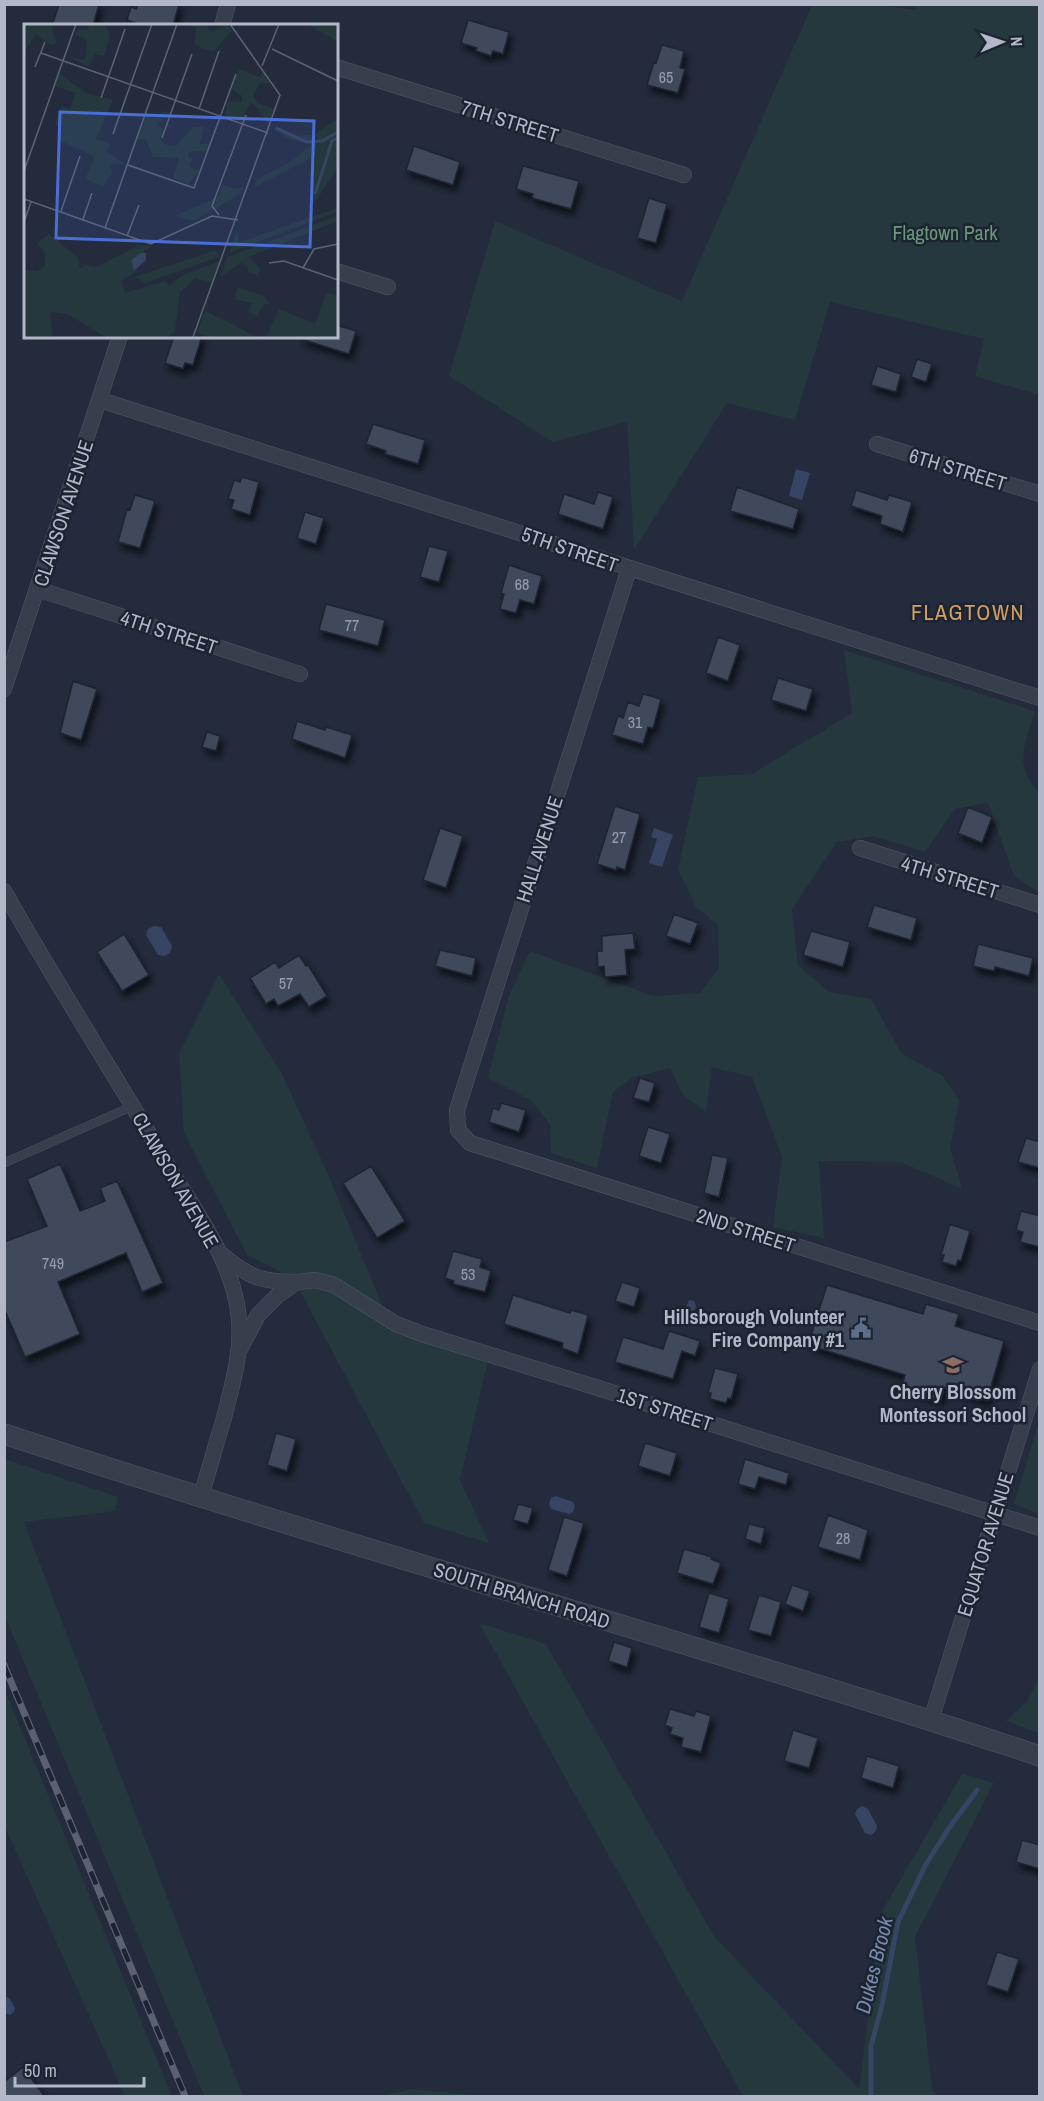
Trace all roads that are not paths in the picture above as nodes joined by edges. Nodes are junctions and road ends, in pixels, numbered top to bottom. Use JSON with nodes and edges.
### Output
{"nodes":[{"id":1,"x":228,"y":4,"type":"edge"},
{"id":2,"x":223,"y":24,"type":"edge"},
{"id":3,"x":338,"y":68,"type":"edge"},
{"id":4,"x":684,"y":175,"type":"dead end"},
{"id":5,"x":338,"y":272,"type":"edge"},
{"id":6,"x":388,"y":288,"type":"dead end"},
{"id":7,"x":119,"y":338,"type":"edge"},
{"id":8,"x":100,"y":400,"type":"junction"},
{"id":9,"x":877,"y":444,"type":"dead end"},
{"id":10,"x":1040,"y":495,"type":"edge"},
{"id":11,"x":629,"y":569,"type":"junction"},
{"id":12,"x":37,"y":590,"type":"junction"},
{"id":13,"x":300,"y":674,"type":"dead end"},
{"id":14,"x":4,"y":689,"type":"edge"},
{"id":15,"x":1040,"y":698,"type":"edge"},
{"id":16,"x":860,"y":848,"type":"dead end"},
{"id":17,"x":4,"y":891,"type":"edge"},
{"id":18,"x":1040,"y":905,"type":"edge"},
{"id":19,"x":133,"y":1106,"type":"junction"},
{"id":20,"x":458,"y":1130,"type":"joint"},
{"id":21,"x":4,"y":1163,"type":"edge"},
{"id":22,"x":219,"y":1253,"type":"junction"},
{"id":23,"x":297,"y":1282,"type":"junction"},
{"id":24,"x":1040,"y":1323,"type":"edge"},
{"id":25,"x":240,"y":1349,"type":"junction"},
{"id":26,"x":1040,"y":1369,"type":"edge"},
{"id":27,"x":4,"y":1434,"type":"edge"},
{"id":28,"x":201,"y":1496,"type":"junction"},
{"id":29,"x":994,"y":1514,"type":"junction"},
{"id":30,"x":1040,"y":1528,"type":"edge"},
{"id":31,"x":931,"y":1720,"type":"junction"},
{"id":32,"x":1040,"y":1756,"type":"edge"}],
"edges":[{"from":1,"to":2,"type":"street"},
{"from":3,"to":4,"type":"street","name":"7TH STREET"},
{"from":5,"to":6,"type":"street"},
{"from":7,"to":8,"type":"street","name":"CLAWSON AVENUE"},
{"from":8,"to":11,"type":"street","name":"5TH STREET"},
{"from":8,"to":12,"type":"street","name":"CLAWSON AVENUE"},
{"from":9,"to":10,"type":"street","name":"6TH STREET"},
{"from":11,"to":15,"type":"street","name":"5TH STREET"},
{"from":11,"to":20,"type":"street","name":"HALL AVENUE"},
{"from":12,"to":13,"type":"street","name":"4TH STREET"},
{"from":12,"to":14,"type":"street","name":"CLAWSON AVENUE"},
{"from":16,"to":18,"type":"street","name":"4TH STREET"},
{"from":17,"to":19,"type":"street","name":"CLAWSON AVENUE"},
{"from":19,"to":21,"type":"lane"},
{"from":19,"to":22,"type":"street","name":"CLAWSON AVENUE"},
{"from":20,"to":24,"type":"street","name":"2ND STREET"},
{"from":22,"to":23,"type":"street","name":"1ST STREET"},
{"from":22,"to":25,"type":"street","name":"CLAWSON AVENUE"},
{"from":23,"to":25,"type":"street"},
{"from":23,"to":29,"type":"street","name":"1ST STREET"},
{"from":25,"to":28,"type":"street","name":"CLAWSON AVENUE"},
{"from":26,"to":29,"type":"street","name":"EQUATOR AVENUE"},
{"from":27,"to":28,"type":"street","name":"SOUTH BRANCH ROAD"},
{"from":28,"to":31,"type":"street","name":"SOUTH BRANCH ROAD"},
{"from":29,"to":30,"type":"street","name":"1ST STREET"},
{"from":29,"to":31,"type":"street","name":"EQUATOR AVENUE"},
{"from":31,"to":32,"type":"street","name":"SOUTH BRANCH ROAD"}]}
